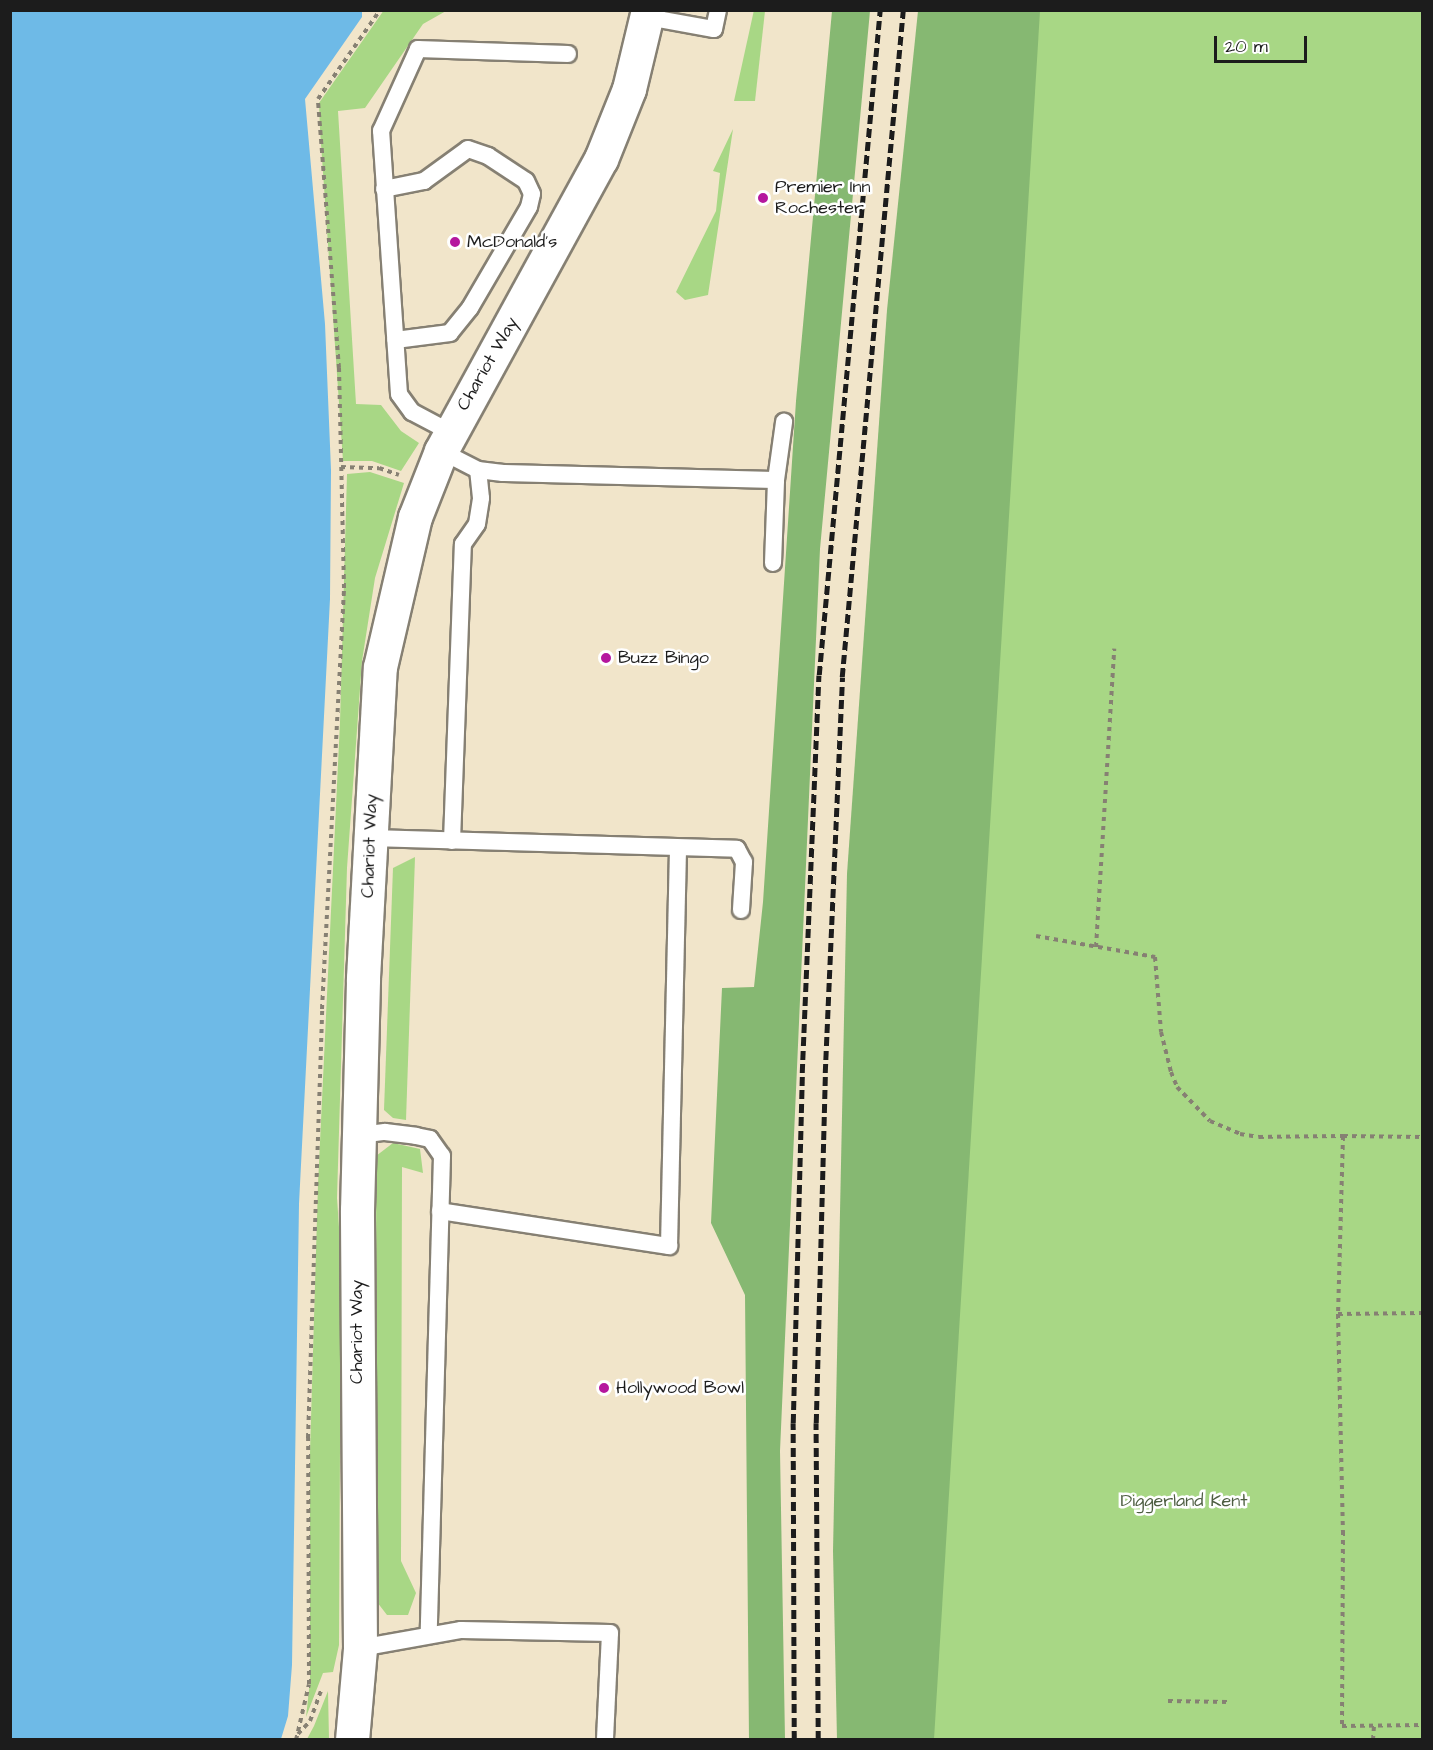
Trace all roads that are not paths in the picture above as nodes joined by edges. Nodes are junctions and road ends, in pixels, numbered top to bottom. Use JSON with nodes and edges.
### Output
{"nodes":[{"id":1,"x":718,"y":10,"type":"edge"},
{"id":2,"x":647,"y":14,"type":"edge"},
{"id":3,"x":568,"y":54,"type":"dead end"},
{"id":4,"x":384,"y":189,"type":"junction"},
{"id":5,"x":395,"y":340,"type":"junction"},
{"id":6,"x":784,"y":422,"type":"dead end"},
{"id":7,"x":446,"y":441,"type":"junction"},
{"id":8,"x":478,"y":470,"type":"junction"},
{"id":9,"x":776,"y":480,"type":"junction"},
{"id":10,"x":773,"y":563,"type":"dead end"},
{"id":11,"x":371,"y":838,"type":"junction"},
{"id":12,"x":452,"y":841,"type":"junction"},
{"id":13,"x":678,"y":849,"type":"junction"},
{"id":14,"x":741,"y":910,"type":"dead end"},
{"id":15,"x":359,"y":1135,"type":"junction"},
{"id":16,"x":440,"y":1211,"type":"junction"},
{"id":17,"x":429,"y":1634,"type":"junction"},
{"id":18,"x":360,"y":1648,"type":"junction"},
{"id":19,"x":352,"y":1740,"type":"edge"},
{"id":20,"x":605,"y":1740,"type":"edge"}],
"edges":[{"from":1,"to":2,"type":"lane"},
{"from":2,"to":7,"type":"street","name":"Chariot Way"},
{"from":3,"to":4,"type":"lane"},
{"from":4,"to":5,"type":"lane"},
{"from":4,"to":5,"type":"lane"},
{"from":5,"to":7,"type":"lane"},
{"from":6,"to":9,"type":"lane"},
{"from":7,"to":8,"type":"lane"},
{"from":7,"to":11,"type":"street","name":"Chariot Way"},
{"from":8,"to":9,"type":"lane"},
{"from":8,"to":12,"type":"lane"},
{"from":9,"to":10,"type":"lane"},
{"from":11,"to":12,"type":"lane"},
{"from":11,"to":15,"type":"street","name":"Chariot Way"},
{"from":12,"to":13,"type":"lane"},
{"from":13,"to":14,"type":"lane"},
{"from":13,"to":16,"type":"lane"},
{"from":15,"to":16,"type":"lane"},
{"from":15,"to":18,"type":"street","name":"Chariot Way"},
{"from":16,"to":17,"type":"lane"},
{"from":17,"to":18,"type":"lane"},
{"from":17,"to":20,"type":"lane"},
{"from":18,"to":19,"type":"street","name":"Chariot Way"}]}
